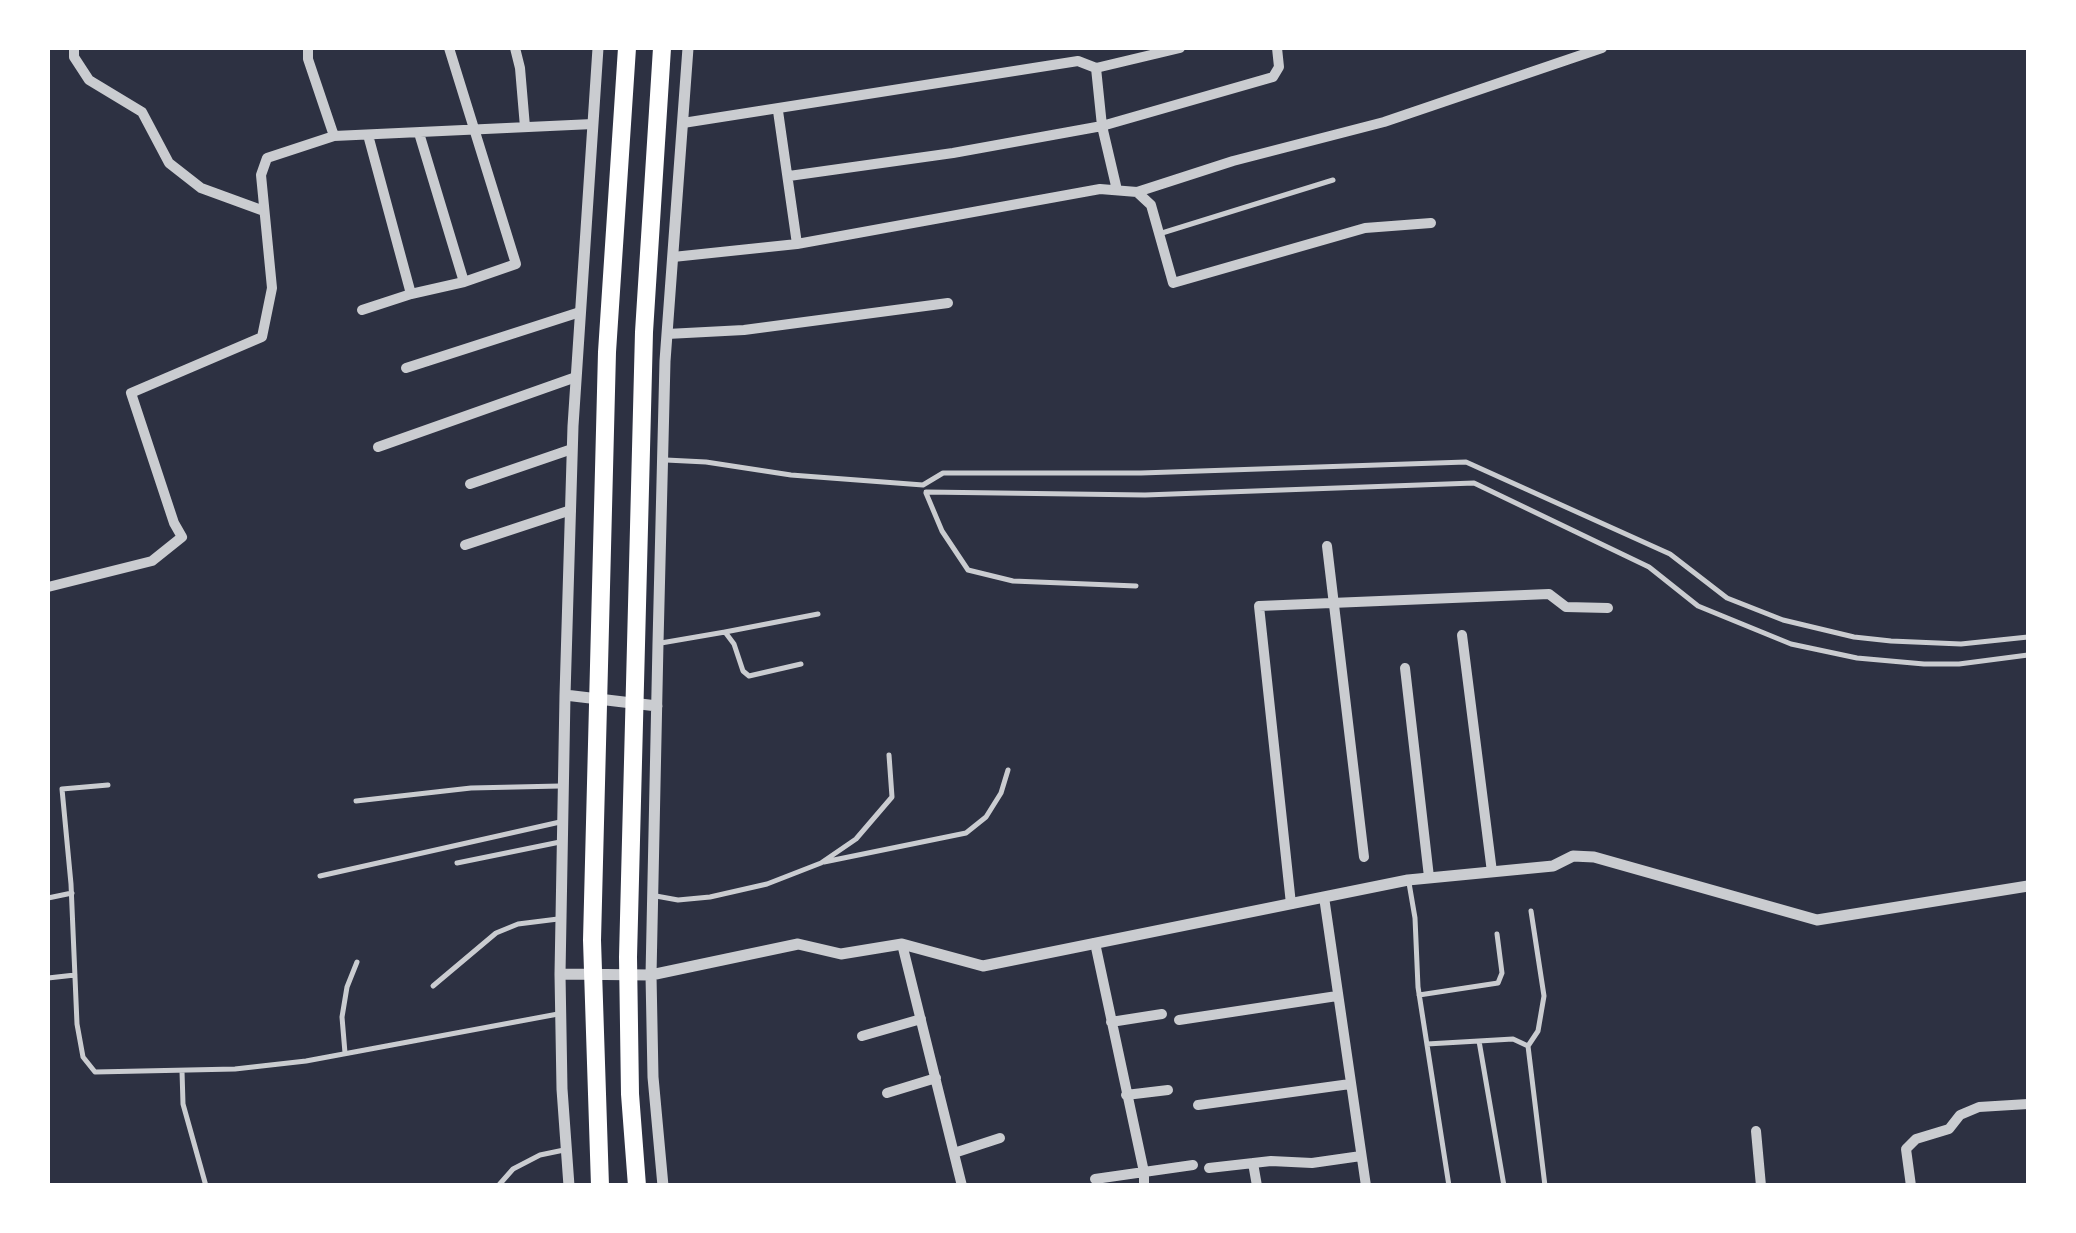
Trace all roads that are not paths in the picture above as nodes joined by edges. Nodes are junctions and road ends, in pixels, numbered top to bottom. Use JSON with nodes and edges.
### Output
{"nodes":[{"id":1,"x":74,"y":48,"type":"edge"},
{"id":2,"x":308,"y":48,"type":"edge"},
{"id":3,"x":448,"y":48,"type":"edge"},
{"id":4,"x":516,"y":48,"type":"edge"},
{"id":5,"x":598,"y":48,"type":"edge"},
{"id":6,"x":627,"y":48,"type":"edge"},
{"id":7,"x":662,"y":48,"type":"edge"},
{"id":8,"x":688,"y":48,"type":"edge"},
{"id":9,"x":1180,"y":48,"type":"edge"},
{"id":10,"x":1277,"y":48,"type":"edge"},
{"id":11,"x":1602,"y":48,"type":"edge"},
{"id":12,"x":1096,"y":68,"type":"junction"},
{"id":13,"x":778,"y":110,"type":"junction"},
{"id":14,"x":683,"y":123,"type":"junction"},
{"id":15,"x":593,"y":124,"type":"junction"},
{"id":16,"x":1102,"y":126,"type":"junction"},
{"id":17,"x":525,"y":127,"type":"junction"},
{"id":18,"x":475,"y":130,"type":"junction"},
{"id":19,"x":419,"y":133,"type":"junction"},
{"id":20,"x":368,"y":135,"type":"junction"},
{"id":21,"x":334,"y":136,"type":"junction"},
{"id":22,"x":790,"y":176,"type":"junction"},
{"id":23,"x":1333,"y":180,"type":"dead end"},
{"id":24,"x":1117,"y":190,"type":"junction"},
{"id":25,"x":1137,"y":192,"type":"junction"},
{"id":26,"x":264,"y":212,"type":"junction"},
{"id":27,"x":1431,"y":223,"type":"dead end"},
{"id":28,"x":1159,"y":234,"type":"junction"},
{"id":29,"x":798,"y":244,"type":"junction"},
{"id":30,"x":672,"y":257,"type":"junction"},
{"id":31,"x":464,"y":282,"type":"junction"},
{"id":32,"x":411,"y":294,"type":"junction"},
{"id":33,"x":948,"y":302,"type":"dead end"},
{"id":34,"x":362,"y":310,"type":"dead end"},
{"id":35,"x":580,"y":312,"type":"junction"},
{"id":36,"x":667,"y":334,"type":"junction"},
{"id":37,"x":406,"y":368,"type":"dead end"},
{"id":38,"x":576,"y":377,"type":"junction"},
{"id":39,"x":378,"y":447,"type":"dead end"},
{"id":40,"x":572,"y":449,"type":"junction"},
{"id":41,"x":663,"y":460,"type":"junction"},
{"id":42,"x":470,"y":484,"type":"dead end"},
{"id":43,"x":924,"y":489,"type":"junction"},
{"id":44,"x":571,"y":510,"type":"junction"},
{"id":45,"x":465,"y":545,"type":"dead end"},
{"id":46,"x":1327,"y":546,"type":"dead end"},
{"id":47,"x":1136,"y":586,"type":"dead end"},
{"id":48,"x":48,"y":587,"type":"edge"},
{"id":49,"x":1333,"y":604,"type":"junction"},
{"id":50,"x":1608,"y":608,"type":"dead end"},
{"id":51,"x":818,"y":614,"type":"dead end"},
{"id":52,"x":725,"y":632,"type":"junction"},
{"id":53,"x":1462,"y":636,"type":"dead end"},
{"id":54,"x":2028,"y":637,"type":"edge"},
{"id":55,"x":658,"y":644,"type":"junction"},
{"id":56,"x":2028,"y":656,"type":"edge"},
{"id":57,"x":802,"y":664,"type":"dead end"},
{"id":58,"x":1404,"y":668,"type":"dead end"},
{"id":59,"x":565,"y":695,"type":"junction"},
{"id":60,"x":657,"y":706,"type":"junction"},
{"id":61,"x":889,"y":755,"type":"dead end"},
{"id":62,"x":1008,"y":770,"type":"dead end"},
{"id":63,"x":108,"y":785,"type":"dead end"},
{"id":64,"x":563,"y":786,"type":"junction"},
{"id":65,"x":356,"y":802,"type":"dead end"},
{"id":66,"x":563,"y":822,"type":"junction"},
{"id":67,"x":562,"y":842,"type":"junction"},
{"id":68,"x":1364,"y":857,"type":"dead end"},
{"id":69,"x":457,"y":863,"type":"dead end"},
{"id":70,"x":821,"y":863,"type":"junction"},
{"id":71,"x":1492,"y":872,"type":"junction"},
{"id":72,"x":320,"y":876,"type":"dead end"},
{"id":73,"x":1428,"y":878,"type":"junction"},
{"id":74,"x":1408,"y":880,"type":"junction"},
{"id":75,"x":2028,"y":886,"type":"edge"},
{"id":76,"x":72,"y":893,"type":"junction"},
{"id":77,"x":653,"y":896,"type":"junction"},
{"id":78,"x":1324,"y":897,"type":"junction"},
{"id":79,"x":48,"y":898,"type":"edge"},
{"id":80,"x":1291,"y":904,"type":"junction"},
{"id":81,"x":1530,"y":910,"type":"dead end"},
{"id":82,"x":561,"y":919,"type":"junction"},
{"id":83,"x":1497,"y":934,"type":"dead end"},
{"id":84,"x":902,"y":944,"type":"junction"},
{"id":85,"x":1095,"y":944,"type":"junction"},
{"id":86,"x":358,"y":962,"type":"dead end"},
{"id":87,"x":560,"y":974,"type":"junction"},
{"id":88,"x":75,"y":975,"type":"junction"},
{"id":89,"x":651,"y":975,"type":"junction"},
{"id":90,"x":48,"y":978,"type":"edge"},
{"id":91,"x":433,"y":986,"type":"dead end"},
{"id":92,"x":1419,"y":995,"type":"junction"},
{"id":93,"x":1337,"y":996,"type":"junction"},
{"id":94,"x":561,"y":1014,"type":"junction"},
{"id":95,"x":1162,"y":1014,"type":"dead end"},
{"id":96,"x":921,"y":1019,"type":"junction"},
{"id":97,"x":1179,"y":1020,"type":"dead end"},
{"id":98,"x":1111,"y":1022,"type":"junction"},
{"id":99,"x":862,"y":1036,"type":"dead end"},
{"id":100,"x":1479,"y":1041,"type":"junction"},
{"id":101,"x":1426,"y":1044,"type":"junction"},
{"id":102,"x":1528,"y":1046,"type":"junction"},
{"id":103,"x":345,"y":1053,"type":"junction"},
{"id":104,"x":182,"y":1072,"type":"junction"},
{"id":105,"x":936,"y":1078,"type":"junction"},
{"id":106,"x":1350,"y":1084,"type":"junction"},
{"id":107,"x":1168,"y":1090,"type":"dead end"},
{"id":108,"x":887,"y":1093,"type":"dead end"},
{"id":109,"x":1126,"y":1095,"type":"junction"},
{"id":110,"x":2028,"y":1104,"type":"edge"},
{"id":111,"x":1198,"y":1105,"type":"dead end"},
{"id":112,"x":1756,"y":1132,"type":"dead end"},
{"id":113,"x":1000,"y":1138,"type":"dead end"},
{"id":114,"x":567,"y":1150,"type":"junction"},
{"id":115,"x":954,"y":1152,"type":"junction"},
{"id":116,"x":1361,"y":1156,"type":"junction"},
{"id":117,"x":1252,"y":1163,"type":"junction"},
{"id":118,"x":1192,"y":1165,"type":"dead end"},
{"id":119,"x":1209,"y":1168,"type":"dead end"},
{"id":120,"x":1144,"y":1172,"type":"junction"},
{"id":121,"x":1094,"y":1179,"type":"dead end"},
{"id":122,"x":206,"y":1186,"type":"edge"},
{"id":123,"x":498,"y":1186,"type":"edge"},
{"id":124,"x":570,"y":1186,"type":"edge"},
{"id":125,"x":600,"y":1186,"type":"edge"},
{"id":126,"x":637,"y":1186,"type":"edge"},
{"id":127,"x":663,"y":1186,"type":"edge"},
{"id":128,"x":962,"y":1186,"type":"edge"},
{"id":129,"x":1144,"y":1186,"type":"edge"},
{"id":130,"x":1257,"y":1186,"type":"edge"},
{"id":131,"x":1366,"y":1186,"type":"edge"},
{"id":132,"x":1449,"y":1186,"type":"edge"},
{"id":133,"x":1504,"y":1186,"type":"edge"},
{"id":134,"x":1546,"y":1186,"type":"edge"},
{"id":135,"x":1761,"y":1186,"type":"edge"},
{"id":136,"x":1911,"y":1186,"type":"edge"}],
"edges":[{"from":1,"to":26,"type":"street"},
{"from":2,"to":21,"type":"street"},
{"from":3,"to":18,"type":"street"},
{"from":4,"to":17,"type":"street"},
{"from":5,"to":15,"type":"street"},
{"from":6,"to":125,"type":"highway"},
{"from":7,"to":126,"type":"highway"},
{"from":8,"to":14,"type":"street"},
{"from":9,"to":12,"type":"street"},
{"from":10,"to":16,"type":"street"},
{"from":11,"to":25,"type":"street"},
{"from":12,"to":13,"type":"street"},
{"from":12,"to":16,"type":"street"},
{"from":13,"to":14,"type":"street"},
{"from":13,"to":22,"type":"street"},
{"from":14,"to":30,"type":"street"},
{"from":15,"to":17,"type":"street"},
{"from":15,"to":35,"type":"street"},
{"from":16,"to":22,"type":"street"},
{"from":16,"to":24,"type":"street"},
{"from":17,"to":18,"type":"street"},
{"from":18,"to":19,"type":"street"},
{"from":18,"to":31,"type":"street"},
{"from":19,"to":20,"type":"street"},
{"from":19,"to":31,"type":"street"},
{"from":20,"to":21,"type":"street"},
{"from":20,"to":32,"type":"street"},
{"from":21,"to":26,"type":"street"},
{"from":22,"to":29,"type":"street"},
{"from":23,"to":28,"type":"lane"},
{"from":24,"to":25,"type":"street"},
{"from":24,"to":29,"type":"street"},
{"from":25,"to":28,"type":"street"},
{"from":26,"to":48,"type":"street"},
{"from":27,"to":28,"type":"street"},
{"from":29,"to":30,"type":"street"},
{"from":30,"to":36,"type":"street"},
{"from":31,"to":32,"type":"street"},
{"from":32,"to":34,"type":"street"},
{"from":33,"to":36,"type":"street"},
{"from":35,"to":37,"type":"street"},
{"from":35,"to":38,"type":"street"},
{"from":36,"to":41,"type":"street"},
{"from":38,"to":39,"type":"street"},
{"from":38,"to":40,"type":"street"},
{"from":40,"to":42,"type":"street"},
{"from":40,"to":44,"type":"street"},
{"from":41,"to":43,"type":"lane"},
{"from":41,"to":55,"type":"street"},
{"from":43,"to":47,"type":"lane"},
{"from":43,"to":54,"type":"lane"},
{"from":43,"to":56,"type":"lane"},
{"from":44,"to":45,"type":"street"},
{"from":44,"to":59,"type":"street"},
{"from":46,"to":49,"type":"street"},
{"from":49,"to":50,"type":"street"},
{"from":49,"to":68,"type":"street"},
{"from":49,"to":80,"type":"street"},
{"from":51,"to":52,"type":"lane"},
{"from":52,"to":55,"type":"lane"},
{"from":52,"to":57,"type":"lane"},
{"from":53,"to":71,"type":"street"},
{"from":55,"to":60,"type":"street"},
{"from":58,"to":73,"type":"street"},
{"from":59,"to":60,"type":"street"},
{"from":59,"to":64,"type":"street"},
{"from":60,"to":77,"type":"street"},
{"from":61,"to":70,"type":"lane"},
{"from":62,"to":70,"type":"lane"},
{"from":63,"to":76,"type":"lane"},
{"from":64,"to":65,"type":"lane"},
{"from":64,"to":66,"type":"street"},
{"from":66,"to":67,"type":"street"},
{"from":66,"to":72,"type":"lane"},
{"from":67,"to":69,"type":"lane"},
{"from":67,"to":82,"type":"street"},
{"from":70,"to":77,"type":"lane"},
{"from":71,"to":73,"type":"street"},
{"from":71,"to":75,"type":"street"},
{"from":73,"to":74,"type":"street"},
{"from":74,"to":78,"type":"street"},
{"from":74,"to":92,"type":"lane"},
{"from":76,"to":79,"type":"lane"},
{"from":76,"to":88,"type":"lane"},
{"from":77,"to":89,"type":"street"},
{"from":78,"to":80,"type":"street"},
{"from":78,"to":93,"type":"street"},
{"from":80,"to":85,"type":"street"},
{"from":81,"to":102,"type":"lane"},
{"from":82,"to":87,"type":"street"},
{"from":82,"to":91,"type":"lane"},
{"from":83,"to":92,"type":"lane"},
{"from":84,"to":85,"type":"street"},
{"from":84,"to":89,"type":"street"},
{"from":84,"to":96,"type":"street"},
{"from":85,"to":98,"type":"street"},
{"from":86,"to":103,"type":"lane"},
{"from":87,"to":89,"type":"street"},
{"from":87,"to":94,"type":"street"},
{"from":88,"to":90,"type":"lane"},
{"from":88,"to":104,"type":"lane"},
{"from":89,"to":127,"type":"street"},
{"from":92,"to":101,"type":"lane"},
{"from":93,"to":97,"type":"street"},
{"from":93,"to":106,"type":"street"},
{"from":94,"to":103,"type":"lane"},
{"from":94,"to":114,"type":"street"},
{"from":95,"to":98,"type":"street"},
{"from":96,"to":99,"type":"street"},
{"from":96,"to":105,"type":"street"},
{"from":98,"to":109,"type":"street"},
{"from":100,"to":101,"type":"lane"},
{"from":100,"to":102,"type":"lane"},
{"from":100,"to":133,"type":"lane"},
{"from":101,"to":132,"type":"lane"},
{"from":102,"to":134,"type":"lane"},
{"from":103,"to":104,"type":"lane"},
{"from":104,"to":122,"type":"lane"},
{"from":105,"to":108,"type":"street"},
{"from":105,"to":115,"type":"street"},
{"from":106,"to":111,"type":"street"},
{"from":106,"to":116,"type":"street"},
{"from":107,"to":109,"type":"street"},
{"from":109,"to":120,"type":"street"},
{"from":110,"to":136,"type":"street"},
{"from":112,"to":135,"type":"street"},
{"from":113,"to":115,"type":"street"},
{"from":114,"to":123,"type":"lane"},
{"from":114,"to":124,"type":"street"},
{"from":115,"to":128,"type":"street"},
{"from":116,"to":117,"type":"street"},
{"from":116,"to":131,"type":"street"},
{"from":117,"to":119,"type":"street"},
{"from":117,"to":130,"type":"street"},
{"from":118,"to":120,"type":"street"},
{"from":120,"to":121,"type":"street"},
{"from":120,"to":129,"type":"street"}]}
